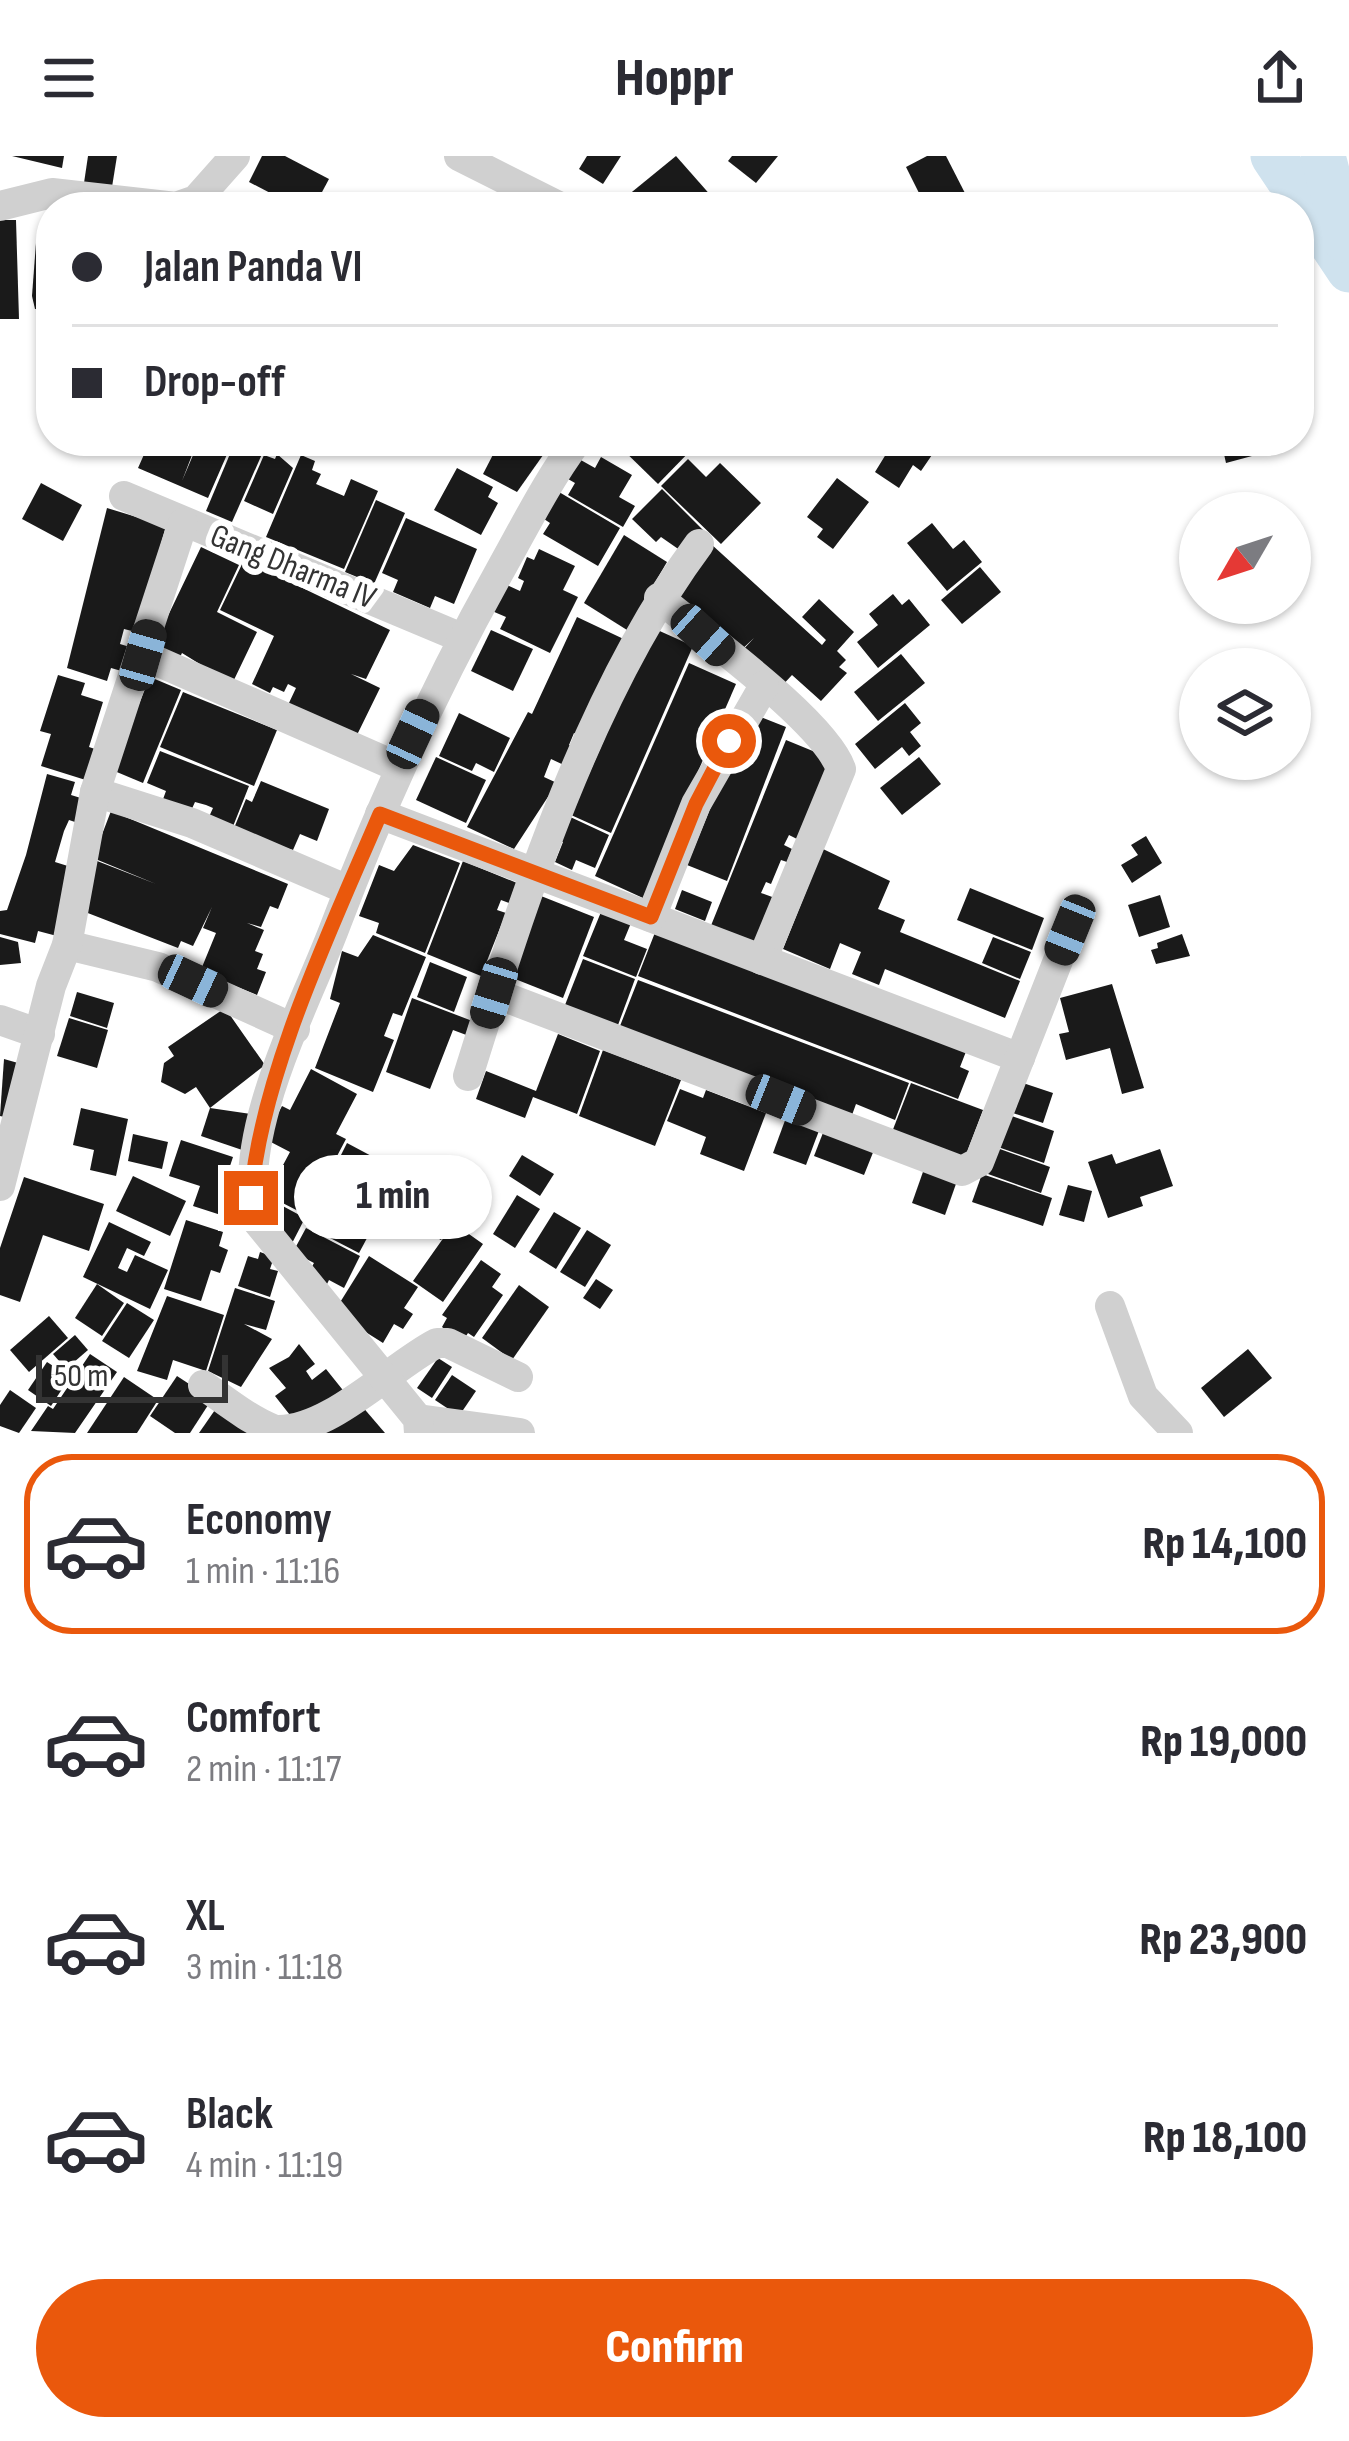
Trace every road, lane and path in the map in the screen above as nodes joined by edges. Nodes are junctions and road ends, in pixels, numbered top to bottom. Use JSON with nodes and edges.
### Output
{"nodes":[{"id":1,"x":235,"y":156,"type":"edge"},
{"id":2,"x":459,"y":156,"type":"edge"},
{"id":3,"x":203,"y":192,"type":"edge"},
{"id":4,"x":530,"y":192,"type":"edge"},
{"id":5,"x":36,"y":197,"type":"edge"},
{"id":6,"x":0,"y":206,"type":"edge"},
{"id":7,"x":568,"y":456,"type":"edge"},
{"id":8,"x":124,"y":496,"type":"dead end"},
{"id":9,"x":183,"y":523,"type":"junction"},
{"id":10,"x":699,"y":544,"type":"dead end"},
{"id":11,"x":659,"y":598,"type":"junction"},
{"id":12,"x":462,"y":638,"type":"junction"},
{"id":13,"x":143,"y":655,"type":"junction"},
{"id":14,"x":764,"y":686,"type":"junction"},
{"id":15,"x":398,"y":767,"type":"junction"},
{"id":16,"x":95,"y":793,"type":"junction"},
{"id":17,"x":380,"y":814,"type":"junction"},
{"id":18,"x":539,"y":874,"type":"junction"},
{"id":19,"x":348,"y":890,"type":"junction"},
{"id":20,"x":651,"y":917,"type":"junction"},
{"id":21,"x":1070,"y":930,"type":"dead end"},
{"id":22,"x":68,"y":945,"type":"junction"},
{"id":23,"x":763,"y":960,"type":"junction"},
{"id":24,"x":494,"y":993,"type":"junction"},
{"id":25,"x":0,"y":1020,"type":"edge"},
{"id":26,"x":295,"y":1029,"type":"junction"},
{"id":27,"x":40,"y":1034,"type":"junction"},
{"id":28,"x":1020,"y":1058,"type":"junction"},
{"id":29,"x":468,"y":1076,"type":"dead end"},
{"id":30,"x":0,"y":1186,"type":"edge"},
{"id":31,"x":1110,"y":1306,"type":"dead end"},
{"id":32,"x":518,"y":1377,"type":"dead end"},
{"id":33,"x":386,"y":1382,"type":"junction"},
{"id":34,"x":203,"y":1385,"type":"dead end"},
{"id":35,"x":418,"y":1426,"type":"edge"},
{"id":36,"x":520,"y":1433,"type":"edge"},
{"id":37,"x":1178,"y":1433,"type":"edge"}],
"edges":[{"from":1,"to":3,"type":"street"},
{"from":2,"to":4,"type":"street"},
{"from":5,"to":6,"type":"street"},
{"from":7,"to":12,"type":"street"},
{"from":8,"to":9,"type":"street","name":"Gang Dharma IV"},
{"from":9,"to":12,"type":"street","name":"Gang Dharma IV"},
{"from":9,"to":13,"type":"street"},
{"from":10,"to":11,"type":"street"},
{"from":11,"to":14,"type":"street"},
{"from":11,"to":18,"type":"street"},
{"from":12,"to":15,"type":"street"},
{"from":13,"to":15,"type":"street"},
{"from":13,"to":16,"type":"street"},
{"from":14,"to":20,"type":"street"},
{"from":14,"to":23,"type":"street"},
{"from":15,"to":17,"type":"street"},
{"from":16,"to":19,"type":"street"},
{"from":16,"to":22,"type":"street"},
{"from":17,"to":18,"type":"street"},
{"from":17,"to":19,"type":"street"},
{"from":18,"to":20,"type":"street"},
{"from":18,"to":24,"type":"street"},
{"from":19,"to":26,"type":"street"},
{"from":20,"to":23,"type":"street"},
{"from":21,"to":28,"type":"street"},
{"from":22,"to":26,"type":"street"},
{"from":22,"to":27,"type":"street"},
{"from":23,"to":28,"type":"street"},
{"from":24,"to":28,"type":"street"},
{"from":24,"to":29,"type":"street"},
{"from":25,"to":27,"type":"street"},
{"from":26,"to":33,"type":"street"},
{"from":27,"to":30,"type":"street"},
{"from":31,"to":37,"type":"street"},
{"from":32,"to":33,"type":"street"},
{"from":33,"to":34,"type":"street"},
{"from":33,"to":35,"type":"street"},
{"from":35,"to":36,"type":"street"}]}
